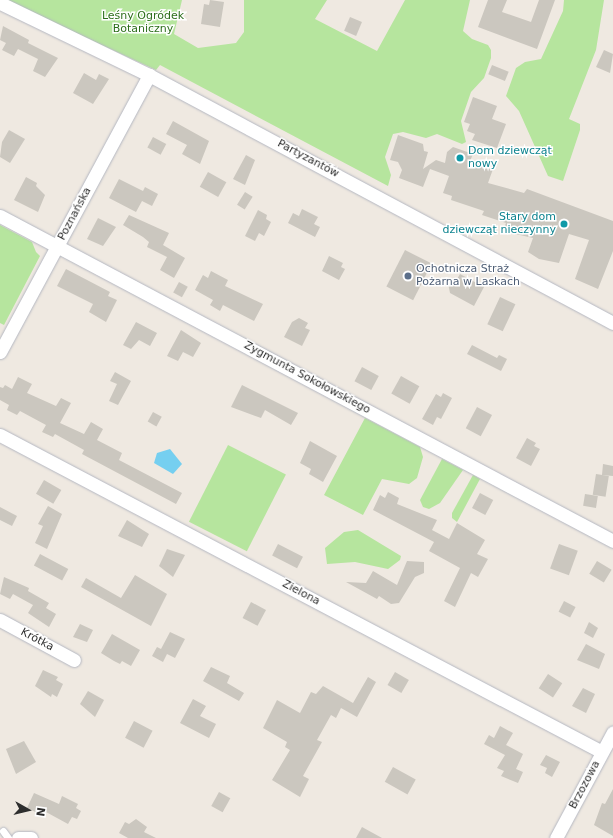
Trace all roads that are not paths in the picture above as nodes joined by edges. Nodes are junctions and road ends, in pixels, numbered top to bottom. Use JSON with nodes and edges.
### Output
{"nodes":[{"id":1,"x":0,"y":3,"type":"edge"},
{"id":2,"x":149,"y":75,"type":"junction"},
{"id":3,"x":0,"y":216,"type":"edge"},
{"id":4,"x":58,"y":245,"type":"junction"},
{"id":5,"x":613,"y":323,"type":"edge"},
{"id":6,"x":0,"y":352,"type":"edge"},
{"id":7,"x":0,"y":435,"type":"edge"},
{"id":8,"x":613,"y":541,"type":"edge"},
{"id":9,"x":0,"y":620,"type":"edge"},
{"id":10,"x":74,"y":660,"type":"dead end"},
{"id":11,"x":613,"y":732,"type":"edge"},
{"id":12,"x":602,"y":752,"type":"junction"},
{"id":13,"x":3,"y":831,"type":"dead end"},
{"id":14,"x":8,"y":838,"type":"edge"},
{"id":15,"x":18,"y":838,"type":"edge"},
{"id":16,"x":31,"y":838,"type":"edge"},
{"id":17,"x":556,"y":838,"type":"edge"}],
"edges":[{"from":1,"to":2,"type":"street","name":"Partyzantów"},
{"from":2,"to":4,"type":"street","name":"Poznańska"},
{"from":2,"to":5,"type":"street","name":"Partyzantów"},
{"from":3,"to":4,"type":"street","name":"Zygmunta Sokołowskiego"},
{"from":4,"to":6,"type":"street","name":"Poznańska"},
{"from":4,"to":8,"type":"street","name":"Zygmunta Sokołowskiego"},
{"from":7,"to":12,"type":"street","name":"Zielona"},
{"from":9,"to":10,"type":"street","name":"Krótka"},
{"from":11,"to":12,"type":"street","name":"Brzozowa"},
{"from":12,"to":17,"type":"street","name":"Brzozowa"},
{"from":13,"to":14,"type":"lane"},
{"from":15,"to":16,"type":"street"}]}
